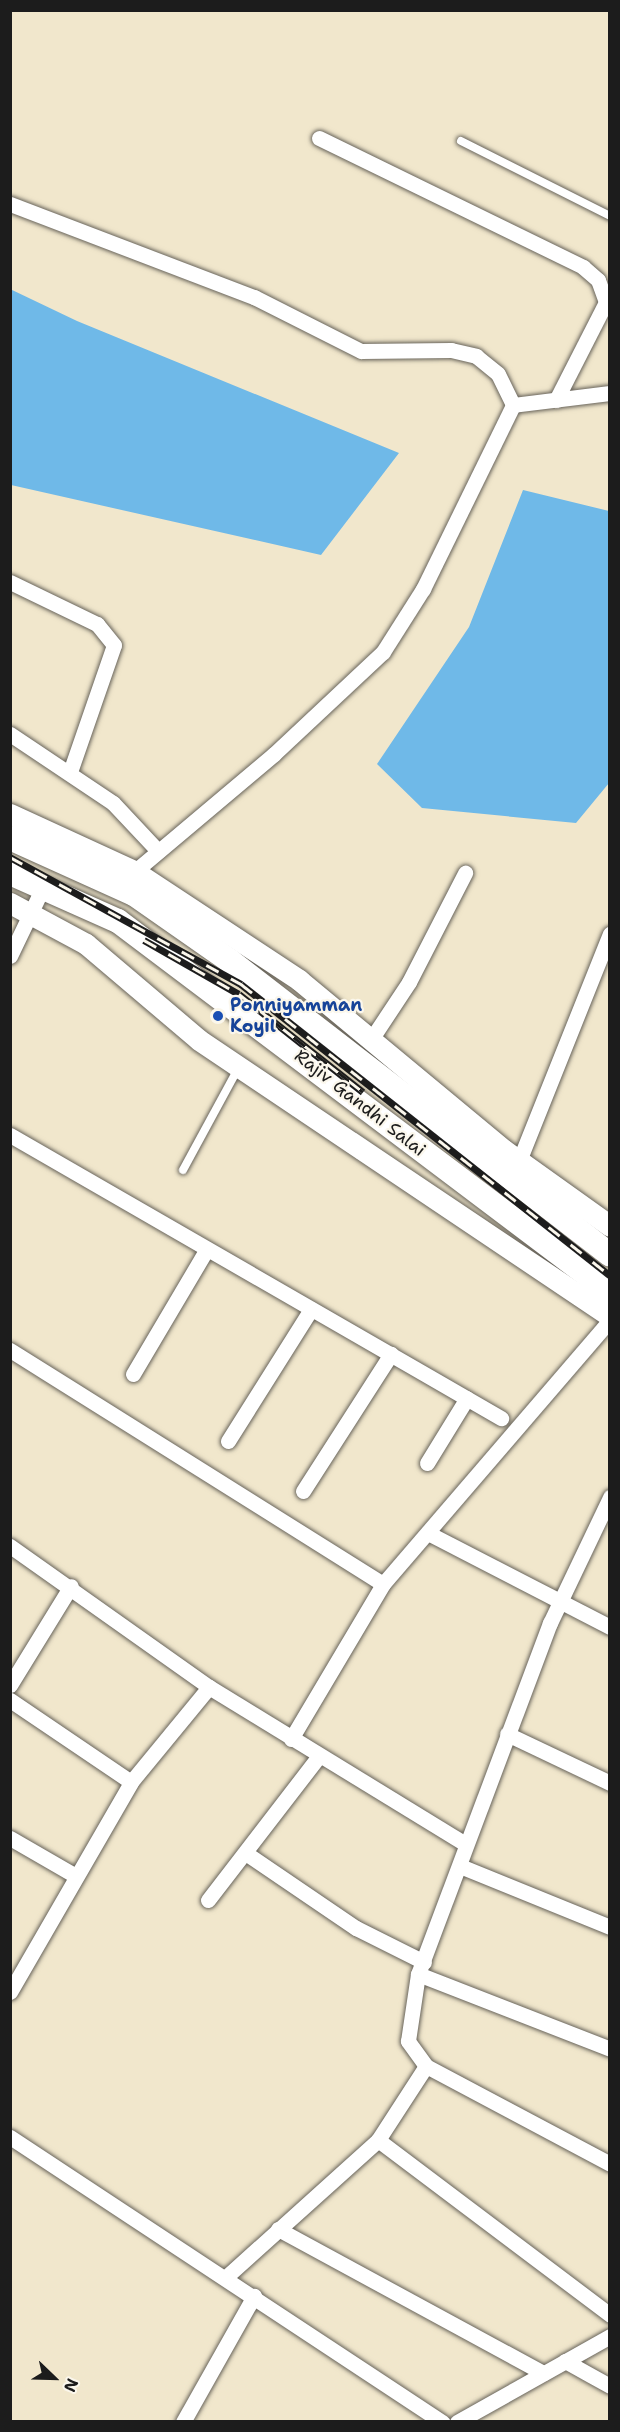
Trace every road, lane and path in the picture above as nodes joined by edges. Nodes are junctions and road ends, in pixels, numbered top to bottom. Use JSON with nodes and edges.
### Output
{"nodes":[{"id":1,"x":319,"y":138,"type":"dead end"},
{"id":2,"x":461,"y":141,"type":"dead end"},
{"id":3,"x":10,"y":204,"type":"edge"},
{"id":4,"x":609,"y":216,"type":"edge"},
{"id":5,"x":608,"y":299,"type":"edge"},
{"id":6,"x":609,"y":393,"type":"edge"},
{"id":7,"x":556,"y":400,"type":"junction"},
{"id":8,"x":513,"y":405,"type":"junction"},
{"id":9,"x":10,"y":582,"type":"edge"},
{"id":10,"x":10,"y":734,"type":"edge"},
{"id":11,"x":70,"y":772,"type":"junction"},
{"id":12,"x":10,"y":814,"type":"edge"},
{"id":13,"x":10,"y":838,"type":"edge"},
{"id":14,"x":158,"y":851,"type":"junction"},
{"id":15,"x":10,"y":873,"type":"edge"},
{"id":16,"x":465,"y":873,"type":"dead end"},
{"id":17,"x":126,"y":879,"type":"junction"},
{"id":18,"x":43,"y":887,"type":"junction"},
{"id":19,"x":10,"y":903,"type":"edge"},
{"id":20,"x":31,"y":912,"type":"junction"},
{"id":21,"x":609,"y":933,"type":"edge"},
{"id":22,"x":10,"y":956,"type":"edge"},
{"id":23,"x":372,"y":1038,"type":"junction"},
{"id":24,"x":240,"y":1066,"type":"junction"},
{"id":25,"x":10,"y":1135,"type":"edge"},
{"id":26,"x":519,"y":1161,"type":"junction"},
{"id":27,"x":183,"y":1170,"type":"dead end"},
{"id":28,"x":609,"y":1226,"type":"edge"},
{"id":29,"x":207,"y":1249,"type":"junction"},
{"id":30,"x":609,"y":1255,"type":"edge"},
{"id":31,"x":609,"y":1292,"type":"edge"},
{"id":32,"x":311,"y":1309,"type":"junction"},
{"id":33,"x":609,"y":1318,"type":"edge"},
{"id":34,"x":10,"y":1350,"type":"edge"},
{"id":35,"x":391,"y":1354,"type":"junction"},
{"id":36,"x":133,"y":1374,"type":"dead end"},
{"id":37,"x":467,"y":1398,"type":"junction"},
{"id":38,"x":501,"y":1418,"type":"dead end"},
{"id":39,"x":228,"y":1441,"type":"dead end"},
{"id":40,"x":427,"y":1463,"type":"dead end"},
{"id":41,"x":303,"y":1491,"type":"dead end"},
{"id":42,"x":609,"y":1497,"type":"edge"},
{"id":43,"x":428,"y":1533,"type":"junction"},
{"id":44,"x":10,"y":1546,"type":"edge"},
{"id":45,"x":383,"y":1584,"type":"junction"},
{"id":46,"x":71,"y":1586,"type":"junction"},
{"id":47,"x":560,"y":1602,"type":"junction"},
{"id":48,"x":609,"y":1627,"type":"edge"},
{"id":49,"x":10,"y":1684,"type":"edge"},
{"id":50,"x":209,"y":1687,"type":"junction"},
{"id":51,"x":10,"y":1700,"type":"edge"},
{"id":52,"x":507,"y":1734,"type":"junction"},
{"id":53,"x":291,"y":1739,"type":"junction"},
{"id":54,"x":319,"y":1756,"type":"junction"},
{"id":55,"x":131,"y":1782,"type":"junction"},
{"id":56,"x":609,"y":1783,"type":"edge"},
{"id":57,"x":10,"y":1838,"type":"edge"},
{"id":58,"x":464,"y":1843,"type":"junction"},
{"id":59,"x":247,"y":1854,"type":"junction"},
{"id":60,"x":460,"y":1866,"type":"junction"},
{"id":61,"x":74,"y":1875,"type":"junction"},
{"id":62,"x":208,"y":1900,"type":"dead end"},
{"id":63,"x":609,"y":1927,"type":"edge"},
{"id":64,"x":421,"y":1968,"type":"junction"},
{"id":65,"x":10,"y":1992,"type":"edge"},
{"id":66,"x":609,"y":2049,"type":"edge"},
{"id":67,"x":426,"y":2066,"type":"junction"},
{"id":68,"x":10,"y":2137,"type":"edge"},
{"id":69,"x":378,"y":2140,"type":"junction"},
{"id":70,"x":609,"y":2164,"type":"edge"},
{"id":71,"x":278,"y":2229,"type":"junction"},
{"id":72,"x":226,"y":2277,"type":"junction"},
{"id":73,"x":254,"y":2296,"type":"junction"},
{"id":74,"x":609,"y":2315,"type":"edge"},
{"id":75,"x":609,"y":2336,"type":"edge"},
{"id":76,"x":565,"y":2361,"type":"junction"},
{"id":77,"x":543,"y":2373,"type":"junction"},
{"id":78,"x":609,"y":2386,"type":"edge"},
{"id":79,"x":183,"y":2421,"type":"edge"},
{"id":80,"x":442,"y":2421,"type":"edge"},
{"id":81,"x":457,"y":2421,"type":"edge"}],
"edges":[{"from":1,"to":5,"type":"street"},
{"from":2,"to":4,"type":"lane"},
{"from":3,"to":8,"type":"street"},
{"from":5,"to":7,"type":"street"},
{"from":6,"to":7,"type":"street"},
{"from":7,"to":8,"type":"street"},
{"from":8,"to":14,"type":"street"},
{"from":9,"to":11,"type":"street"},
{"from":10,"to":11,"type":"street"},
{"from":11,"to":14,"type":"street"},
{"from":12,"to":17,"type":"street"},
{"from":13,"to":17,"type":"main road","name":"Rajiv Gandhi Salai"},
{"from":14,"to":17,"type":"street"},
{"from":15,"to":18,"type":"main road","name":"Rajiv Gandhi Salai"},
{"from":16,"to":23,"type":"street"},
{"from":17,"to":23,"type":"street"},
{"from":17,"to":30,"type":"main road","name":"Rajiv Gandhi Salai"},
{"from":18,"to":20,"type":"street"},
{"from":18,"to":31,"type":"main road","name":"Rajiv Gandhi Salai"},
{"from":19,"to":20,"type":"street"},
{"from":20,"to":22,"type":"street"},
{"from":20,"to":24,"type":"street"},
{"from":21,"to":26,"type":"street"},
{"from":23,"to":26,"type":"street"},
{"from":24,"to":27,"type":"lane"},
{"from":24,"to":33,"type":"street"},
{"from":25,"to":29,"type":"street"},
{"from":26,"to":28,"type":"street"},
{"from":29,"to":32,"type":"street"},
{"from":29,"to":36,"type":"street"},
{"from":32,"to":35,"type":"street"},
{"from":32,"to":39,"type":"street"},
{"from":33,"to":43,"type":"street"},
{"from":34,"to":45,"type":"street"},
{"from":35,"to":37,"type":"street"},
{"from":35,"to":41,"type":"street"},
{"from":37,"to":38,"type":"street"},
{"from":37,"to":40,"type":"street"},
{"from":42,"to":47,"type":"street"},
{"from":43,"to":45,"type":"street"},
{"from":43,"to":47,"type":"street"},
{"from":44,"to":46,"type":"street"},
{"from":45,"to":53,"type":"street"},
{"from":46,"to":49,"type":"street"},
{"from":46,"to":50,"type":"street"},
{"from":47,"to":48,"type":"street"},
{"from":47,"to":52,"type":"street"},
{"from":50,"to":53,"type":"street"},
{"from":50,"to":55,"type":"street"},
{"from":51,"to":55,"type":"street"},
{"from":52,"to":56,"type":"street"},
{"from":52,"to":58,"type":"street"},
{"from":53,"to":54,"type":"street"},
{"from":54,"to":58,"type":"street"},
{"from":54,"to":59,"type":"street"},
{"from":55,"to":61,"type":"street"},
{"from":57,"to":61,"type":"street"},
{"from":58,"to":60,"type":"street"},
{"from":59,"to":62,"type":"street"},
{"from":59,"to":64,"type":"street"},
{"from":60,"to":63,"type":"street"},
{"from":60,"to":64,"type":"street"},
{"from":61,"to":65,"type":"street"},
{"from":64,"to":66,"type":"street"},
{"from":64,"to":67,"type":"street"},
{"from":67,"to":69,"type":"street"},
{"from":67,"to":70,"type":"street"},
{"from":68,"to":72,"type":"street"},
{"from":69,"to":71,"type":"street"},
{"from":69,"to":74,"type":"street"},
{"from":71,"to":72,"type":"street"},
{"from":71,"to":77,"type":"street"},
{"from":72,"to":73,"type":"street"},
{"from":73,"to":79,"type":"street"},
{"from":73,"to":80,"type":"street"},
{"from":75,"to":76,"type":"street"},
{"from":76,"to":77,"type":"street"},
{"from":76,"to":78,"type":"street"},
{"from":77,"to":81,"type":"street"}]}
